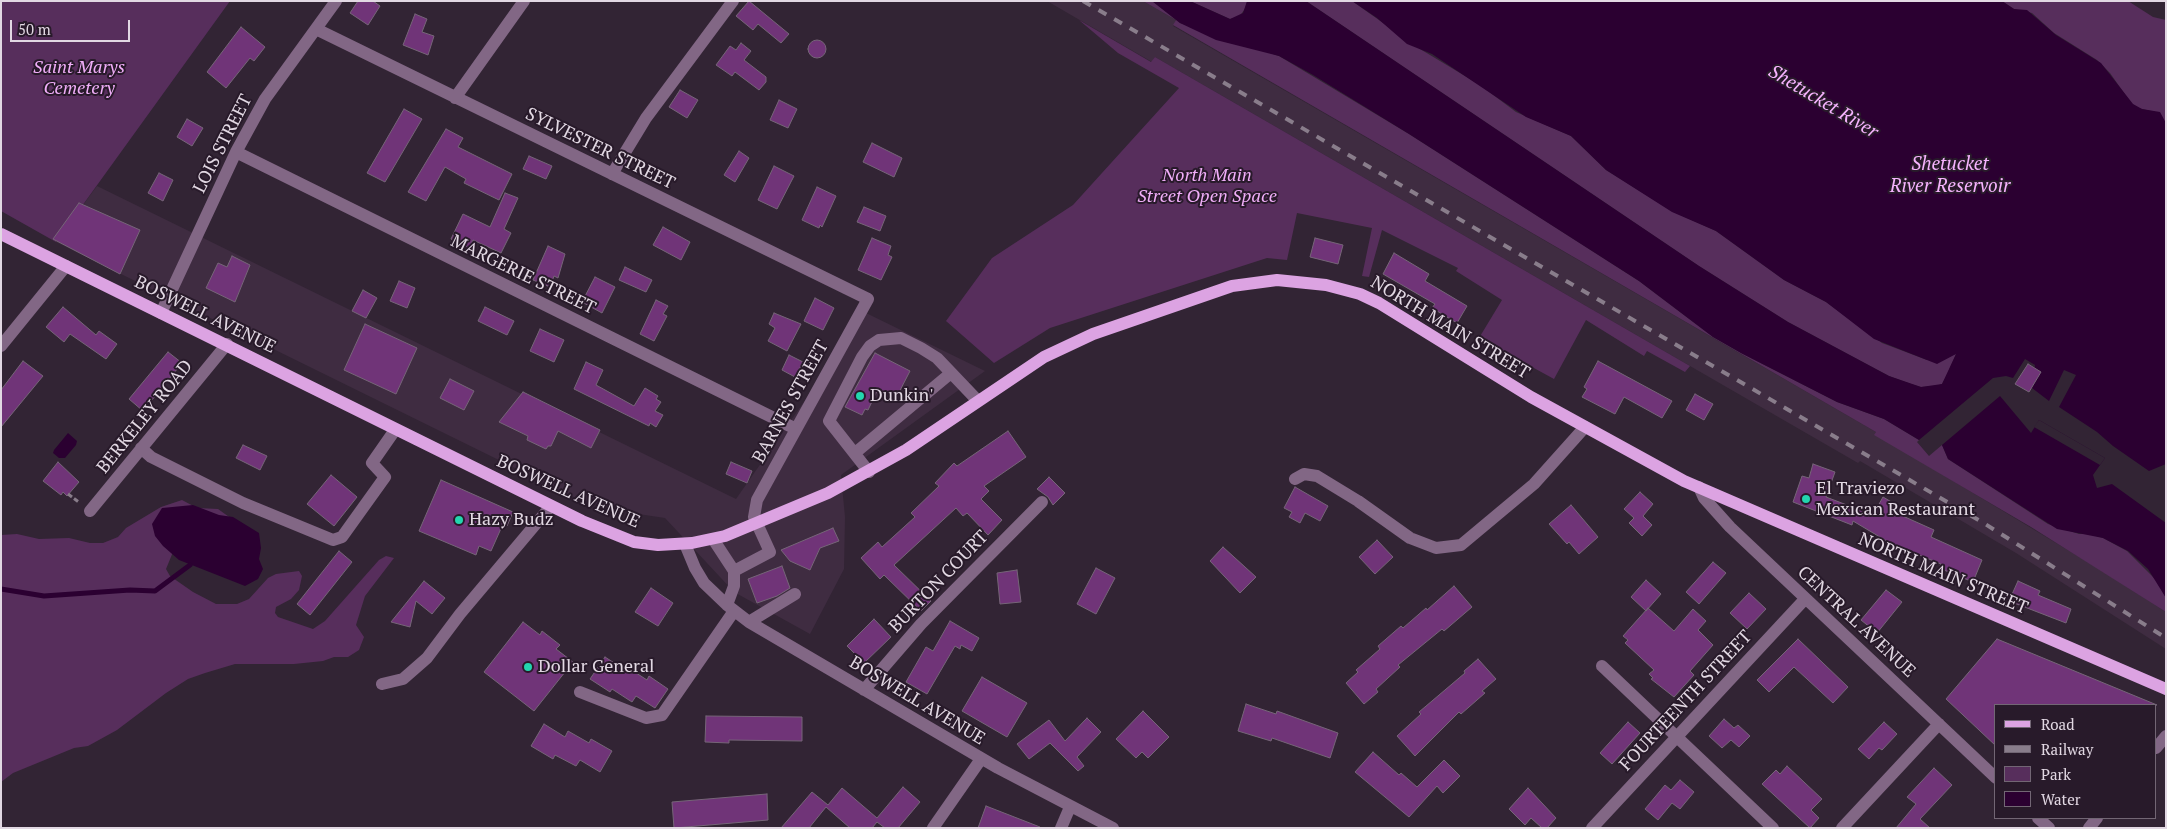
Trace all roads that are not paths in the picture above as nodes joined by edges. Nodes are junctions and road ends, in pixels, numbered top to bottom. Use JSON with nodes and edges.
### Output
{"nodes":[{"id":1,"x":336,"y":1,"type":"edge"},
{"id":2,"x":524,"y":1,"type":"edge"},
{"id":3,"x":733,"y":1,"type":"edge"},
{"id":4,"x":316,"y":29,"type":"junction"},
{"id":5,"x":454,"y":98,"type":"junction"},
{"id":6,"x":236,"y":152,"type":"junction"},
{"id":7,"x":612,"y":174,"type":"junction"},
{"id":8,"x":1,"y":234,"type":"edge"},
{"id":9,"x":66,"y":266,"type":"junction"},
{"id":10,"x":868,"y":299,"type":"joint"},
{"id":11,"x":161,"y":313,"type":"junction"},
{"id":12,"x":227,"y":344,"type":"junction"},
{"id":13,"x":1,"y":346,"type":"edge"},
{"id":14,"x":951,"y":373,"type":"junction"},
{"id":15,"x":978,"y":401,"type":"junction"},
{"id":16,"x":1585,"y":428,"type":"junction"},
{"id":17,"x":395,"y":430,"type":"junction"},
{"id":18,"x":796,"y":430,"type":"junction"},
{"id":19,"x":141,"y":448,"type":"junction"},
{"id":20,"x":854,"y":453,"type":"junction"},
{"id":21,"x":869,"y":472,"type":"junction"},
{"id":22,"x":1295,"y":479,"type":"dead end"},
{"id":23,"x":1699,"y":487,"type":"junction"},
{"id":24,"x":1042,"y":502,"type":"dead end"},
{"id":25,"x":551,"y":506,"type":"junction"},
{"id":26,"x":86,"y":508,"type":"road end"},
{"id":27,"x":757,"y":524,"type":"junction"},
{"id":28,"x":713,"y":539,"type":"junction"},
{"id":29,"x":685,"y":544,"type":"junction"},
{"id":30,"x":734,"y":571,"type":"junction"},
{"id":31,"x":795,"y":594,"type":"dead end"},
{"id":32,"x":1806,"y":599,"type":"junction"},
{"id":33,"x":731,"y":608,"type":"junction"},
{"id":34,"x":750,"y":622,"type":"junction"},
{"id":35,"x":1602,"y":666,"type":"dead end"},
{"id":36,"x":382,"y":684,"type":"dead end"},
{"id":37,"x":2166,"y":689,"type":"edge"},
{"id":38,"x":864,"y":690,"type":"junction"},
{"id":39,"x":580,"y":692,"type":"dead end"},
{"id":40,"x":1938,"y":724,"type":"junction"},
{"id":41,"x":2166,"y":736,"type":"edge"},
{"id":42,"x":1677,"y":737,"type":"junction"},
{"id":43,"x":2157,"y":747,"type":"edge"},
{"id":44,"x":981,"y":759,"type":"junction"},
{"id":45,"x":1994,"y":776,"type":"edge"},
{"id":46,"x":1070,"y":807,"type":"junction"},
{"id":47,"x":2039,"y":819,"type":"edge"},
{"id":48,"x":933,"y":828,"type":"edge"},
{"id":49,"x":1060,"y":828,"type":"edge"},
{"id":50,"x":1113,"y":828,"type":"edge"},
{"id":51,"x":1592,"y":828,"type":"edge"},
{"id":52,"x":1773,"y":828,"type":"edge"},
{"id":53,"x":1842,"y":828,"type":"edge"},
{"id":54,"x":2049,"y":828,"type":"edge"}],
"edges":[{"from":1,"to":4,"type":"street","name":"LOIS STREET"},
{"from":2,"to":5,"type":"street"},
{"from":3,"to":7,"type":"street"},
{"from":4,"to":5,"type":"street","name":"SYLVESTER STREET"},
{"from":4,"to":6,"type":"street","name":"LOIS STREET"},
{"from":5,"to":7,"type":"street","name":"SYLVESTER STREET"},
{"from":6,"to":11,"type":"street","name":"LOIS STREET"},
{"from":6,"to":18,"type":"street","name":"MARGERIE STREET"},
{"from":7,"to":10,"type":"street","name":"SYLVESTER STREET"},
{"from":8,"to":9,"type":"main road","name":"BOSWELL AVENUE"},
{"from":9,"to":11,"type":"main road","name":"BOSWELL AVENUE"},
{"from":9,"to":13,"type":"street"},
{"from":10,"to":18,"type":"street","name":"BARNES STREET"},
{"from":11,"to":12,"type":"main road","name":"BOSWELL AVENUE"},
{"from":12,"to":17,"type":"main road","name":"BOSWELL AVENUE"},
{"from":12,"to":19,"type":"street","name":"BERKELEY ROAD"},
{"from":14,"to":15,"type":"street"},
{"from":14,"to":20,"type":"street"},
{"from":14,"to":20,"type":"street"},
{"from":15,"to":16,"type":"main road","name":"NORTH MAIN STREET"},
{"from":15,"to":21,"type":"main road","name":"NORTH MAIN STREET"},
{"from":16,"to":22,"type":"street"},
{"from":16,"to":23,"type":"main road","name":"NORTH MAIN STREET"},
{"from":17,"to":19,"type":"street"},
{"from":17,"to":25,"type":"main road","name":"BOSWELL AVENUE"},
{"from":18,"to":27,"type":"street","name":"BARNES STREET"},
{"from":19,"to":26,"type":"street","name":"BERKELEY ROAD"},
{"from":20,"to":21,"type":"street"},
{"from":21,"to":27,"type":"main road","name":"NORTH MAIN STREET"},
{"from":23,"to":32,"type":"street","name":"CENTRAL AVENUE"},
{"from":23,"to":37,"type":"main road","name":"NORTH MAIN STREET"},
{"from":24,"to":38,"type":"street","name":"BURTON COURT"},
{"from":25,"to":29,"type":"main road","name":"BOSWELL AVENUE"},
{"from":25,"to":36,"type":"street"},
{"from":27,"to":28,"type":"main road","name":"NORTH MAIN STREET"},
{"from":27,"to":30,"type":"street"},
{"from":28,"to":29,"type":"main road","name":"NORTH MAIN STREET"},
{"from":28,"to":30,"type":"street"},
{"from":29,"to":33,"type":"street","name":"BOSWELL AVENUE"},
{"from":30,"to":33,"type":"street"},
{"from":31,"to":34,"type":"street"},
{"from":32,"to":40,"type":"street","name":"CENTRAL AVENUE"},
{"from":32,"to":42,"type":"street","name":"FOURTEENTH STREET"},
{"from":33,"to":34,"type":"street","name":"BOSWELL AVENUE"},
{"from":33,"to":39,"type":"street"},
{"from":34,"to":38,"type":"street","name":"BOSWELL AVENUE"},
{"from":35,"to":42,"type":"street"},
{"from":38,"to":44,"type":"street","name":"BOSWELL AVENUE"},
{"from":40,"to":45,"type":"street","name":"CENTRAL AVENUE"},
{"from":40,"to":53,"type":"street"},
{"from":41,"to":43,"type":"street"},
{"from":42,"to":51,"type":"street","name":"FOURTEENTH STREET"},
{"from":42,"to":52,"type":"street"},
{"from":44,"to":46,"type":"street","name":"BOSWELL AVENUE"},
{"from":44,"to":48,"type":"street"},
{"from":46,"to":49,"type":"street"},
{"from":46,"to":50,"type":"street","name":"BOSWELL AVENUE"},
{"from":47,"to":54,"type":"street"}]}
